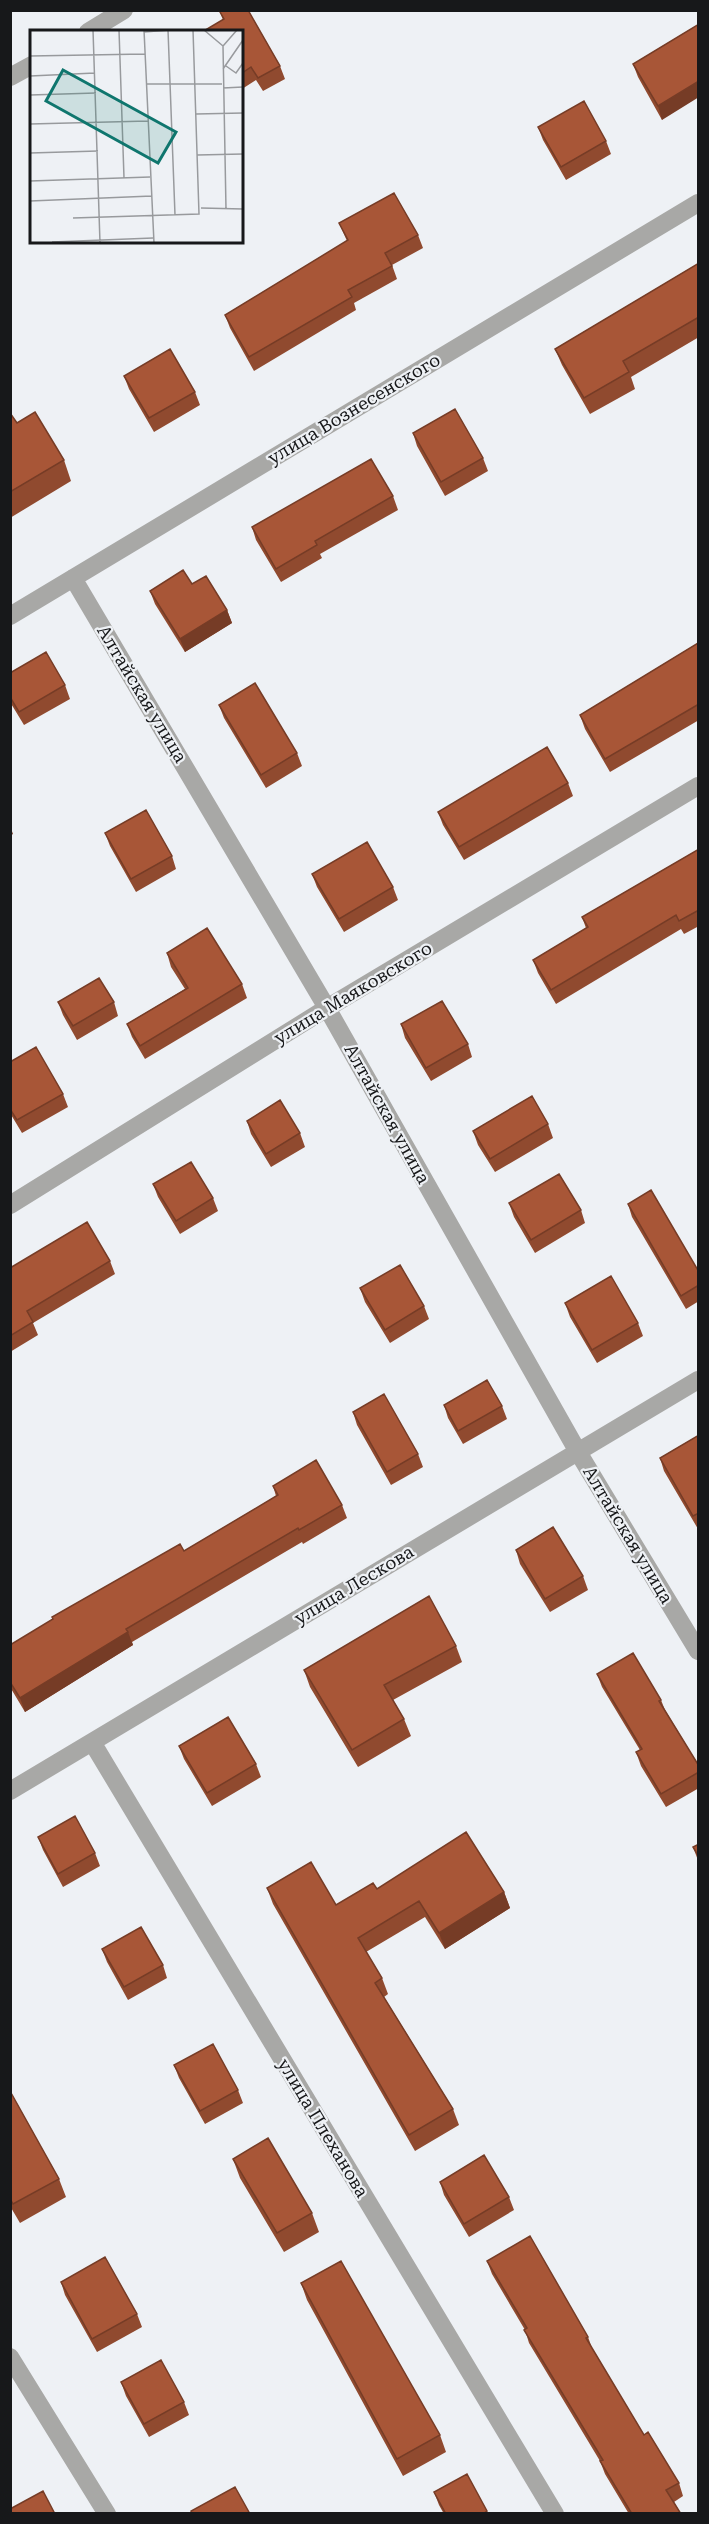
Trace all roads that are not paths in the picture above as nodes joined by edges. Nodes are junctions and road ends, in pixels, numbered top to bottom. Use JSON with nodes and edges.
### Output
{"nodes":[{"id":1,"x":124,"y":10,"type":"edge"},
{"id":2,"x":91,"y":30,"type":"edge"},
{"id":3,"x":30,"y":66,"type":"edge"},
{"id":4,"x":10,"y":77,"type":"edge"},
{"id":5,"x":699,"y":203,"type":"edge"},
{"id":6,"x":73,"y":578,"type":"junction"},
{"id":7,"x":10,"y":616,"type":"edge"},
{"id":8,"x":699,"y":786,"type":"edge"},
{"id":9,"x":327,"y":1008,"type":"junction"},
{"id":10,"x":10,"y":1205,"type":"edge"},
{"id":11,"x":699,"y":1380,"type":"edge"},
{"id":12,"x":578,"y":1452,"type":"junction"},
{"id":13,"x":699,"y":1651,"type":"edge"},
{"id":14,"x":92,"y":1742,"type":"junction"},
{"id":15,"x":10,"y":1791,"type":"edge"},
{"id":16,"x":10,"y":2357,"type":"edge"},
{"id":17,"x":107,"y":2514,"type":"edge"},
{"id":18,"x":555,"y":2514,"type":"edge"}],
"edges":[{"from":1,"to":2,"type":"street"},
{"from":3,"to":4,"type":"street"},
{"from":5,"to":6,"type":"street","name":"улица Вознесенского"},
{"from":6,"to":7,"type":"street","name":"улица Вознесенского"},
{"from":6,"to":9,"type":"street","name":"Алтайская улица"},
{"from":8,"to":9,"type":"street","name":"улица Маяковского"},
{"from":9,"to":10,"type":"street","name":"улица Маяковского"},
{"from":9,"to":12,"type":"street","name":"Алтайская улица"},
{"from":11,"to":12,"type":"street","name":"улица Лескова"},
{"from":12,"to":13,"type":"street","name":"Алтайская улица"},
{"from":12,"to":14,"type":"street","name":"улица Лескова"},
{"from":14,"to":15,"type":"street","name":"улица Лескова"},
{"from":14,"to":18,"type":"street","name":"улица Плеханова"},
{"from":16,"to":17,"type":"street"}]}
